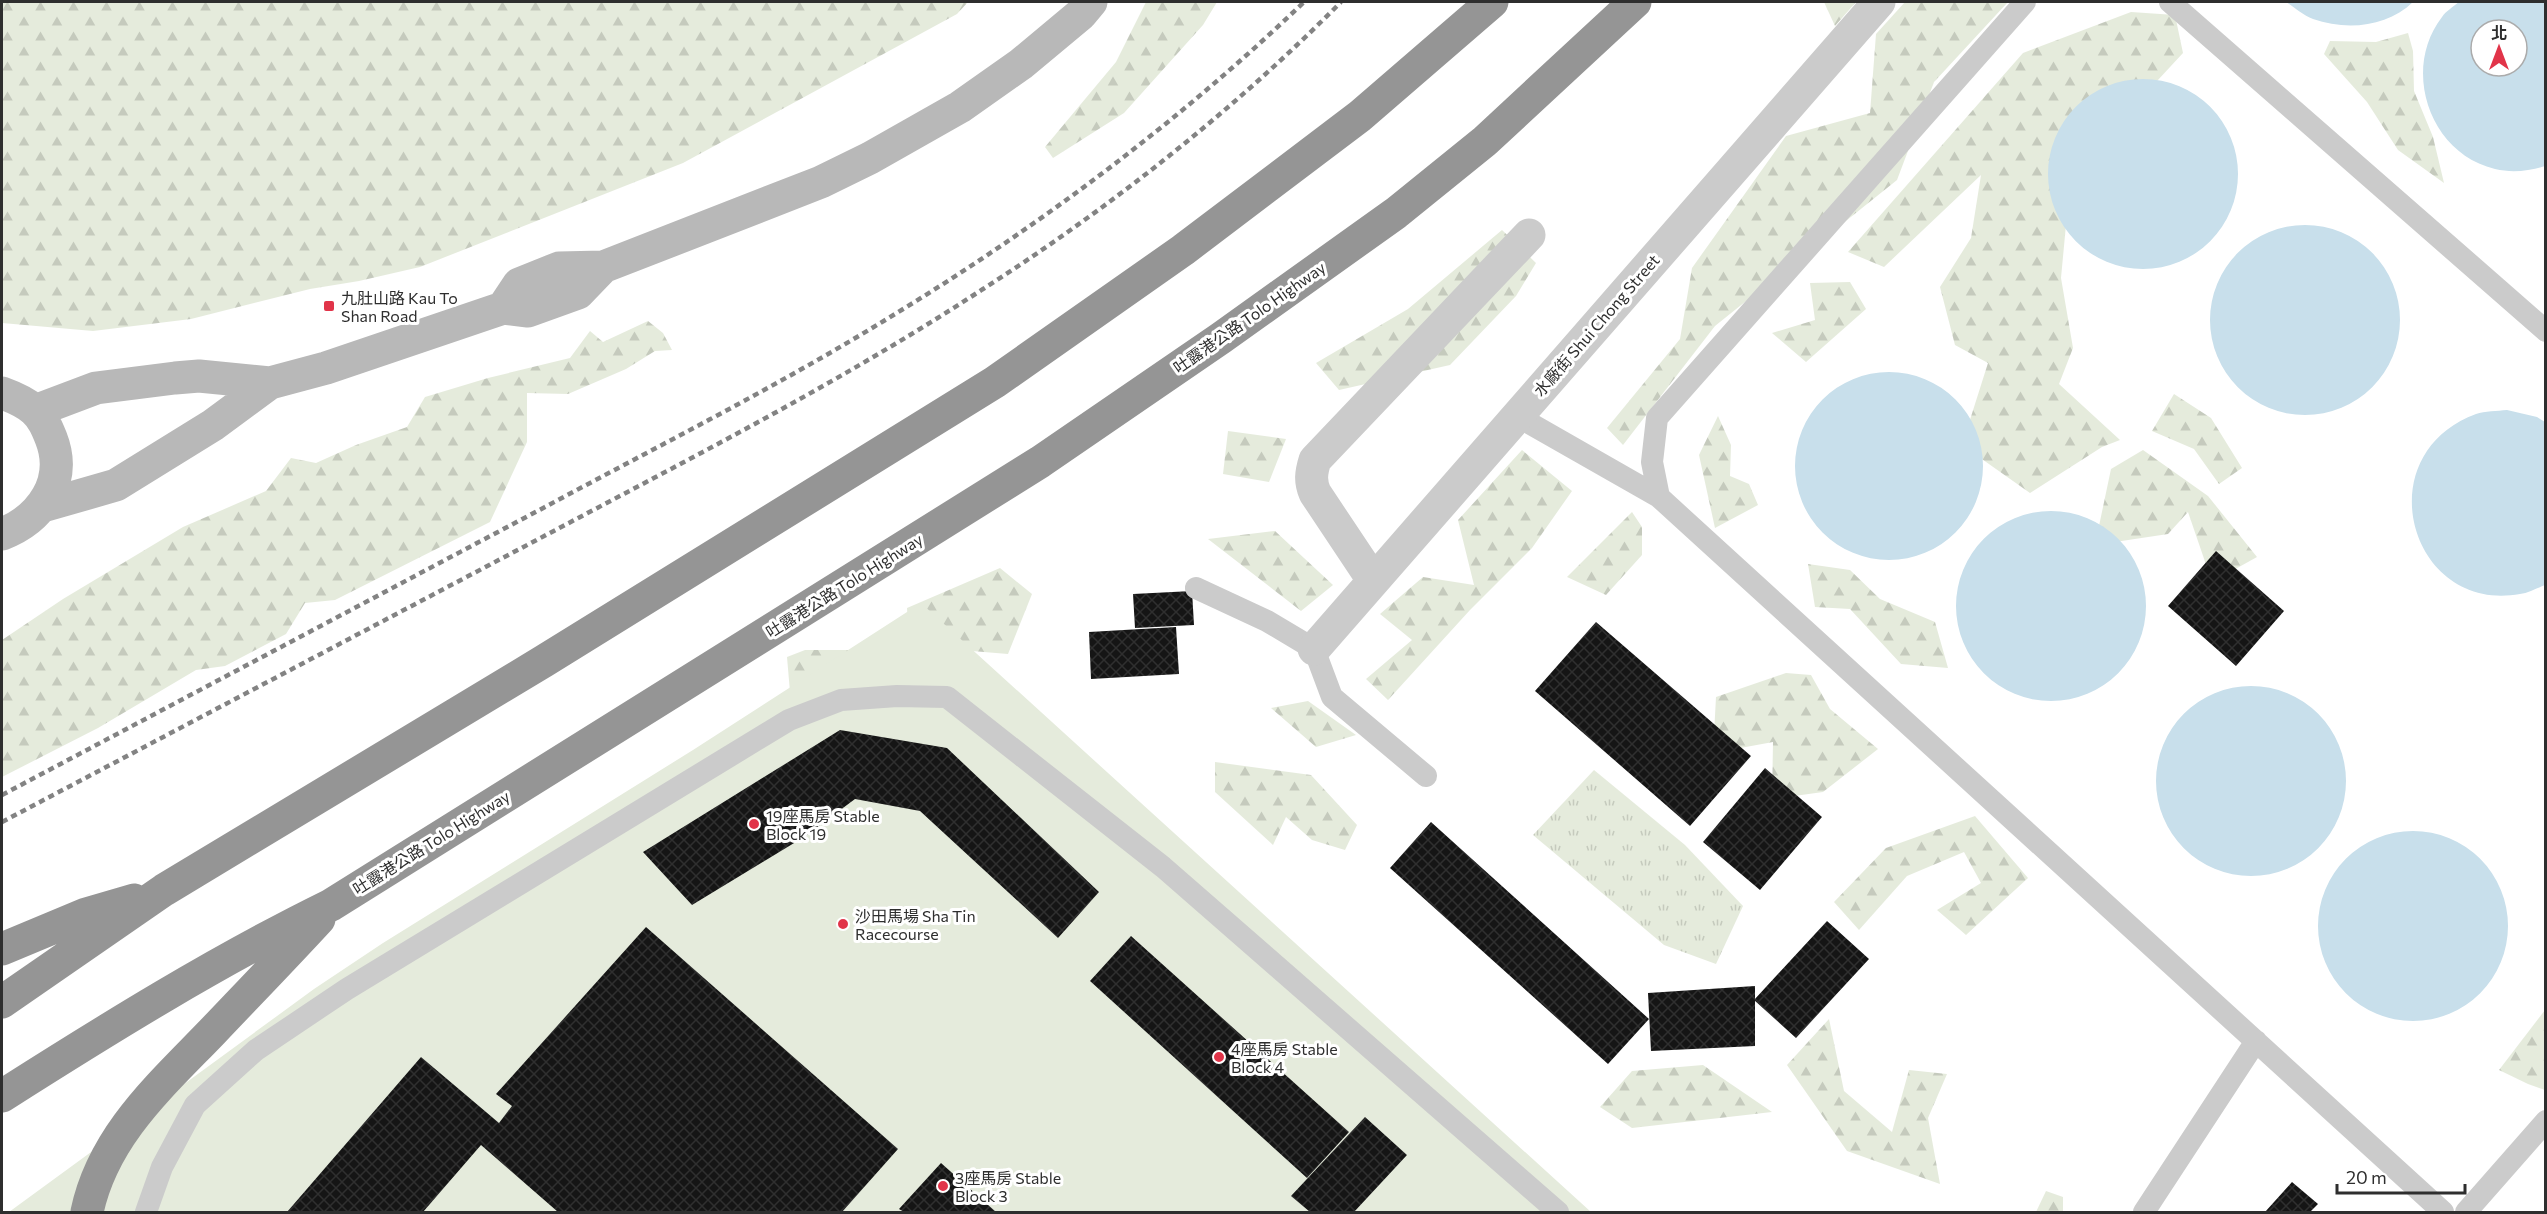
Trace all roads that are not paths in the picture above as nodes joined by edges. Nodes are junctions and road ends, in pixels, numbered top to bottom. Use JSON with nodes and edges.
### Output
{"nodes":[{"id":1,"x":1091,"y":2,"type":"edge"},
{"id":2,"x":1492,"y":2,"type":"edge"},
{"id":3,"x":1635,"y":2,"type":"edge"},
{"id":4,"x":1879,"y":2,"type":"edge"},
{"id":5,"x":2025,"y":2,"type":"edge"},
{"id":6,"x":2170,"y":2,"type":"edge"},
{"id":7,"x":1529,"y":235,"type":"dead end"},
{"id":8,"x":2546,"y":331,"type":"edge"},
{"id":9,"x":270,"y":383,"type":"junction"},
{"id":10,"x":2,"y":393,"type":"edge"},
{"id":11,"x":35,"y":411,"type":"junction"},
{"id":12,"x":1517,"y":416,"type":"junction"},
{"id":13,"x":1659,"y":497,"type":"junction"},
{"id":14,"x":43,"y":506,"type":"junction"},
{"id":15,"x":2,"y":534,"type":"edge"},
{"id":16,"x":1373,"y":580,"type":"junction"},
{"id":17,"x":1196,"y":588,"type":"dead end"},
{"id":18,"x":1314,"y":649,"type":"junction"},
{"id":19,"x":1426,"y":776,"type":"dead end"},
{"id":20,"x":164,"y":891,"type":"junction"},
{"id":21,"x":332,"y":905,"type":"junction"},
{"id":22,"x":2,"y":949,"type":"edge"},
{"id":23,"x":2,"y":1002,"type":"edge"},
{"id":24,"x":2256,"y":1041,"type":"junction"},
{"id":25,"x":2,"y":1096,"type":"edge"},
{"id":26,"x":2546,"y":1121,"type":"edge"},
{"id":27,"x":87,"y":1212,"type":"edge"},
{"id":28,"x":146,"y":1212,"type":"edge"},
{"id":29,"x":1558,"y":1212,"type":"edge"},
{"id":30,"x":2144,"y":1212,"type":"edge"},
{"id":31,"x":2443,"y":1212,"type":"edge"},
{"id":32,"x":2466,"y":1212,"type":"edge"}],
"edges":[{"from":1,"to":9,"type":"main road"},
{"from":2,"to":20,"type":"highway"},
{"from":3,"to":21,"type":"highway","name":"吐露港公路 Tolo Highway"},
{"from":4,"to":12,"type":"street","name":"水廠街 Shui Chong Street"},
{"from":5,"to":13,"type":"lane"},
{"from":6,"to":8,"type":"lane"},
{"from":7,"to":16,"type":"street"},
{"from":9,"to":11,"type":"main road"},
{"from":9,"to":14,"type":"main road"},
{"from":10,"to":11,"type":"main road"},
{"from":11,"to":14,"type":"main road"},
{"from":12,"to":13,"type":"lane"},
{"from":12,"to":16,"type":"street","name":"水廠街 Shui Chong Street"},
{"from":13,"to":24,"type":"lane"},
{"from":14,"to":15,"type":"main road"},
{"from":16,"to":18,"type":"street","name":"水廠街 Shui Chong Street"},
{"from":17,"to":18,"type":"lane"},
{"from":18,"to":19,"type":"lane"},
{"from":20,"to":22,"type":"highway"},
{"from":20,"to":23,"type":"highway"},
{"from":21,"to":25,"type":"highway","name":"吐露港公路 Tolo Highway"},
{"from":21,"to":27,"type":"highway"},
{"from":24,"to":30,"type":"lane"},
{"from":24,"to":31,"type":"lane"},
{"from":26,"to":32,"type":"lane"},
{"from":28,"to":29,"type":"lane"}]}
